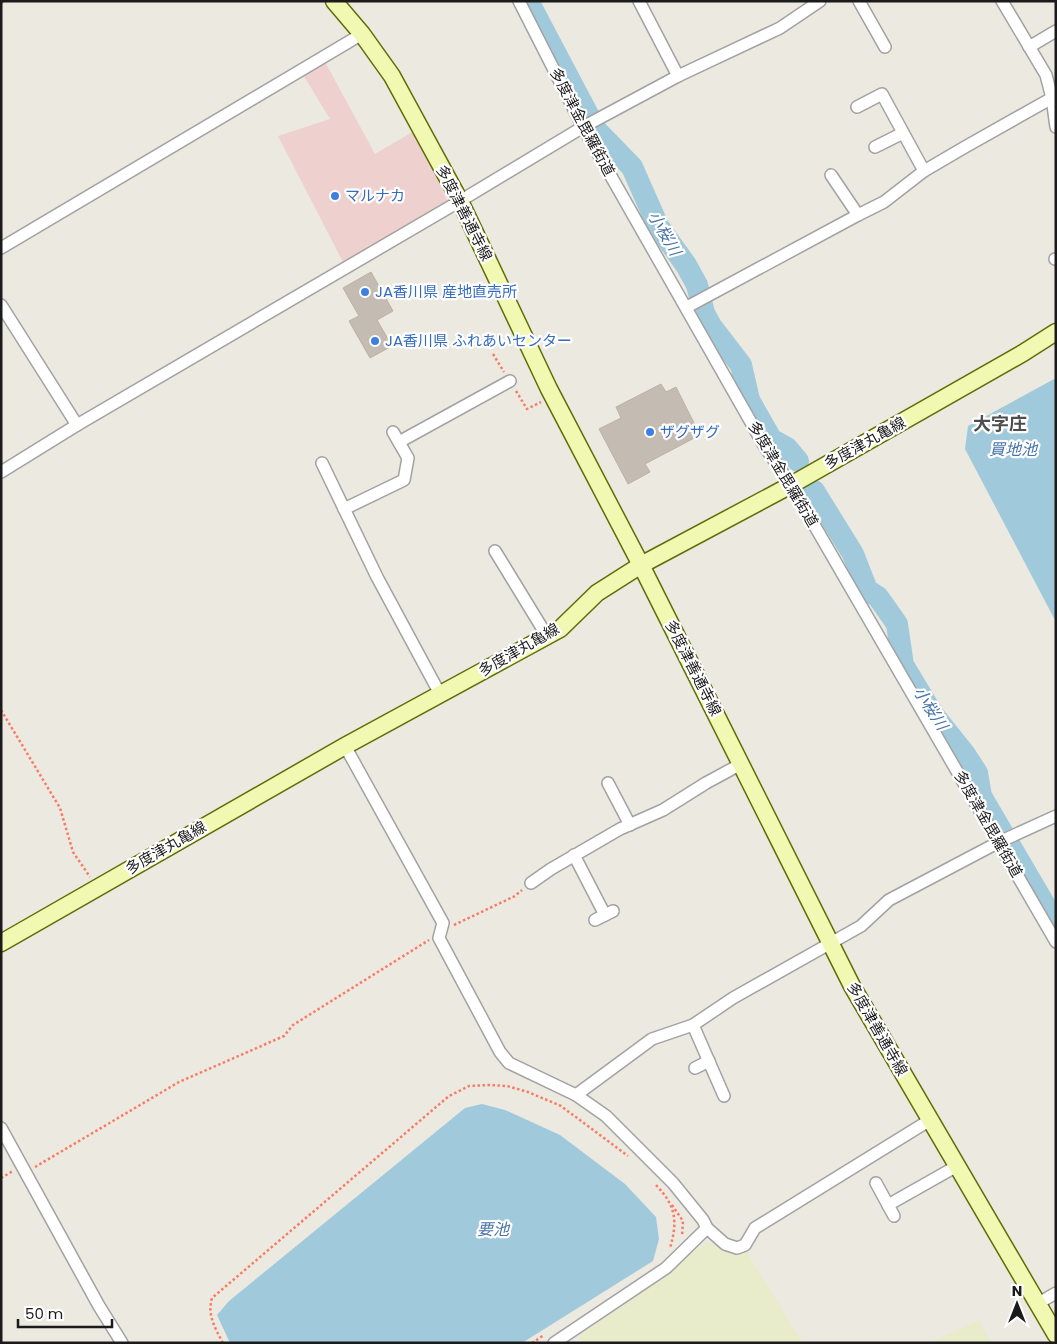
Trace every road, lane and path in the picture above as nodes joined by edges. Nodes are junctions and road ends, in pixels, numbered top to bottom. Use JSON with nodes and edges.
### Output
{"nodes":[{"id":1,"x":334,"y":1,"type":"edge"},
{"id":2,"x":519,"y":1,"type":"edge"},
{"id":3,"x":639,"y":1,"type":"edge"},
{"id":4,"x":820,"y":1,"type":"edge"},
{"id":5,"x":859,"y":1,"type":"edge"},
{"id":6,"x":1002,"y":1,"type":"edge"},
{"id":7,"x":1056,"y":31,"type":"edge"},
{"id":8,"x":362,"y":34,"type":"junction"},
{"id":9,"x":885,"y":47,"type":"dead end"},
{"id":10,"x":1029,"y":47,"type":"junction"},
{"id":11,"x":678,"y":76,"type":"junction"},
{"id":12,"x":1052,"y":98,"type":"junction"},
{"id":13,"x":856,"y":107,"type":"dead end"},
{"id":14,"x":589,"y":124,"type":"junction"},
{"id":15,"x":1056,"y":127,"type":"edge"},
{"id":16,"x":903,"y":133,"type":"junction"},
{"id":17,"x":875,"y":147,"type":"dead end"},
{"id":18,"x":924,"y":171,"type":"junction"},
{"id":19,"x":831,"y":175,"type":"dead end"},
{"id":20,"x":460,"y":201,"type":"junction"},
{"id":21,"x":858,"y":215,"type":"junction"},
{"id":22,"x":1,"y":248,"type":"edge"},
{"id":23,"x":1,"y":305,"type":"edge"},
{"id":24,"x":691,"y":305,"type":"junction"},
{"id":25,"x":1056,"y":332,"type":"edge"},
{"id":26,"x":510,"y":381,"type":"dead end"},
{"id":27,"x":77,"y":425,"type":"junction"},
{"id":28,"x":322,"y":463,"type":"dead end"},
{"id":29,"x":1,"y":472,"type":"edge"},
{"id":30,"x":791,"y":484,"type":"junction"},
{"id":31,"x":344,"y":509,"type":"junction"},
{"id":32,"x":495,"y":551,"type":"dead end"},
{"id":33,"x":641,"y":565,"type":"junction"},
{"id":34,"x":547,"y":636,"type":"junction"},
{"id":35,"x":440,"y":694,"type":"junction"},
{"id":36,"x":1,"y":710,"type":"edge"},
{"id":37,"x":345,"y":746,"type":"junction"},
{"id":38,"x":741,"y":764,"type":"junction"},
{"id":39,"x":608,"y":783,"type":"dead end"},
{"id":40,"x":1056,"y":816,"type":"edge"},
{"id":41,"x":630,"y":825,"type":"junction"},
{"id":42,"x":999,"y":842,"type":"junction"},
{"id":43,"x":574,"y":855,"type":"junction"},
{"id":44,"x":531,"y":883,"type":"joint"},
{"id":45,"x":98,"y":888,"type":"junction"},
{"id":46,"x":604,"y":916,"type":"dead end"},
{"id":47,"x":440,"y":935,"type":"junction"},
{"id":48,"x":1056,"y":942,"type":"edge"},
{"id":49,"x":1,"y":943,"type":"edge"},
{"id":50,"x":830,"y":943,"type":"junction"},
{"id":51,"x":693,"y":1025,"type":"junction"},
{"id":52,"x":708,"y":1061,"type":"junction"},
{"id":53,"x":695,"y":1068,"type":"dead end"},
{"id":54,"x":576,"y":1095,"type":"junction"},
{"id":55,"x":724,"y":1096,"type":"dead end"},
{"id":56,"x":930,"y":1120,"type":"junction"},
{"id":57,"x":1,"y":1128,"type":"edge"},
{"id":58,"x":633,"y":1160,"type":"dead end"},
{"id":59,"x":957,"y":1166,"type":"junction"},
{"id":60,"x":27,"y":1172,"type":"junction"},
{"id":61,"x":651,"y":1179,"type":"dead end"},
{"id":62,"x":876,"y":1183,"type":"dead end"},
{"id":63,"x":670,"y":1202,"type":"junction"},
{"id":64,"x":888,"y":1205,"type":"junction"},
{"id":65,"x":894,"y":1216,"type":"dead end"},
{"id":66,"x":707,"y":1228,"type":"junction"},
{"id":67,"x":674,"y":1253,"type":"junction"},
{"id":68,"x":1056,"y":1293,"type":"edge"},
{"id":69,"x":1037,"y":1304,"type":"junction"},
{"id":70,"x":1056,"y":1335,"type":"edge"},
{"id":71,"x":551,"y":1338,"type":"edge"},
{"id":72,"x":122,"y":1343,"type":"edge"},
{"id":73,"x":223,"y":1343,"type":"edge"},
{"id":74,"x":532,"y":1343,"type":"edge"}],
"edges":[{"from":1,"to":8,"type":"main road","name":"多度津善通寺線"},
{"from":2,"to":14,"type":"street","name":"多度津金毘羅街道"},
{"from":3,"to":11,"type":"street"},
{"from":4,"to":11,"type":"street"},
{"from":5,"to":9,"type":"street"},
{"from":6,"to":10,"type":"street"},
{"from":7,"to":10,"type":"street"},
{"from":8,"to":20,"type":"main road","name":"多度津善通寺線"},
{"from":8,"to":22,"type":"street"},
{"from":10,"to":12,"type":"street"},
{"from":11,"to":14,"type":"street"},
{"from":12,"to":15,"type":"street"},
{"from":12,"to":18,"type":"street"},
{"from":13,"to":16,"type":"street"},
{"from":14,"to":20,"type":"street"},
{"from":14,"to":24,"type":"street","name":"多度津金毘羅街道"},
{"from":16,"to":17,"type":"street"},
{"from":16,"to":18,"type":"street"},
{"from":18,"to":21,"type":"street"},
{"from":19,"to":21,"type":"street"},
{"from":20,"to":27,"type":"street"},
{"from":20,"to":33,"type":"main road","name":"多度津善通寺線"},
{"from":21,"to":24,"type":"street"},
{"from":23,"to":27,"type":"street"},
{"from":24,"to":30,"type":"street","name":"多度津金毘羅街道"},
{"from":25,"to":30,"type":"main road","name":"多度津丸亀線"},
{"from":26,"to":31,"type":"street"},
{"from":27,"to":29,"type":"street"},
{"from":28,"to":31,"type":"street"},
{"from":30,"to":33,"type":"main road","name":"多度津丸亀線"},
{"from":30,"to":42,"type":"street","name":"多度津金毘羅街道"},
{"from":31,"to":35,"type":"street"},
{"from":32,"to":34,"type":"street"},
{"from":33,"to":34,"type":"main road","name":"多度津丸亀線"},
{"from":33,"to":38,"type":"main road","name":"多度津善通寺線"},
{"from":34,"to":35,"type":"main road","name":"多度津丸亀線"},
{"from":35,"to":37,"type":"main road","name":"多度津丸亀線"},
{"from":36,"to":45,"type":"path"},
{"from":37,"to":45,"type":"main road","name":"多度津丸亀線"},
{"from":37,"to":47,"type":"street"},
{"from":38,"to":41,"type":"street"},
{"from":38,"to":50,"type":"main road","name":"多度津善通寺線"},
{"from":39,"to":41,"type":"street"},
{"from":40,"to":42,"type":"street"},
{"from":41,"to":43,"type":"street"},
{"from":42,"to":48,"type":"street","name":"多度津金毘羅街道"},
{"from":42,"to":50,"type":"street"},
{"from":43,"to":44,"type":"street"},
{"from":43,"to":46,"type":"street"},
{"from":44,"to":47,"type":"path"},
{"from":45,"to":49,"type":"main road","name":"多度津丸亀線"},
{"from":47,"to":54,"type":"street"},
{"from":47,"to":60,"type":"path"},
{"from":50,"to":51,"type":"street"},
{"from":50,"to":56,"type":"main road","name":"多度津善通寺線"},
{"from":51,"to":52,"type":"street"},
{"from":51,"to":54,"type":"street"},
{"from":52,"to":53,"type":"street"},
{"from":52,"to":55,"type":"street"},
{"from":54,"to":66,"type":"street"},
{"from":56,"to":59,"type":"main road","name":"多度津善通寺線"},
{"from":56,"to":66,"type":"street"},
{"from":57,"to":60,"type":"street"},
{"from":58,"to":73,"type":"path"},
{"from":59,"to":64,"type":"street"},
{"from":59,"to":69,"type":"main road","name":"多度津善通寺線"},
{"from":60,"to":72,"type":"street"},
{"from":61,"to":63,"type":"path"},
{"from":62,"to":64,"type":"street"},
{"from":63,"to":67,"type":"path"},
{"from":63,"to":67,"type":"path"},
{"from":64,"to":65,"type":"street"},
{"from":66,"to":67,"type":"street"},
{"from":67,"to":71,"type":"street"},
{"from":68,"to":69,"type":"street"},
{"from":69,"to":70,"type":"main road","name":"多度津善通寺線"},
{"from":71,"to":74,"type":"path"}]}
